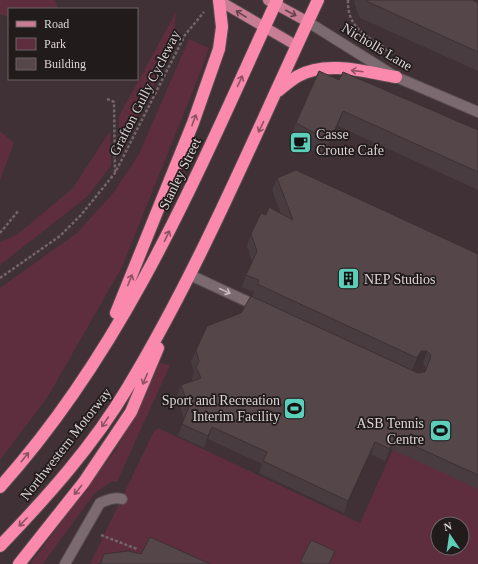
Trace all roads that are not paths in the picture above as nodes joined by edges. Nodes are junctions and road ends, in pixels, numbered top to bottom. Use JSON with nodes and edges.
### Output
{"nodes":[{"id":1,"x":218,"y":0,"type":"edge"},
{"id":2,"x":318,"y":0,"type":"edge"},
{"id":3,"x":273,"y":1,"type":"edge"},
{"id":4,"x":308,"y":22,"type":"junction"},
{"id":5,"x":264,"y":28,"type":"junction"},
{"id":6,"x":297,"y":46,"type":"junction"},
{"id":7,"x":396,"y":77,"type":"junction"},
{"id":8,"x":277,"y":91,"type":"junction"},
{"id":9,"x":478,"y":112,"type":"edge"},
{"id":10,"x":190,"y":275,"type":"junction"},
{"id":11,"x":181,"y":291,"type":"junction"},
{"id":12,"x":266,"y":310,"type":"edge"},
{"id":13,"x":99,"y":355,"type":"junction"},
{"id":14,"x":0,"y":487,"type":"edge"},
{"id":15,"x":122,"y":499,"type":"dead end"},
{"id":16,"x":0,"y":546,"type":"edge"},
{"id":17,"x":19,"y":564,"type":"edge"},
{"id":18,"x":65,"y":564,"type":"edge"}],
"edges":[{"from":5,"to":1,"type":"main road","one_way":true},
{"from":13,"to":1,"type":"highway","one_way":true},
{"from":2,"to":4,"type":"highway"},
{"from":3,"to":4,"type":"main road","one_way":true},
{"from":3,"to":5,"type":"highway","name":"Stanley Street"},
{"from":4,"to":6,"type":"highway"},
{"from":4,"to":7,"type":"street","name":"Nicholls Lane"},
{"from":5,"to":6,"type":"main road"},
{"from":13,"to":5,"type":"highway","name":"Stanley Street","one_way":true},
{"from":6,"to":8,"type":"highway"},
{"from":7,"to":8,"type":"highway","one_way":true},
{"from":7,"to":9,"type":"street","name":"Nicholls Lane"},
{"from":8,"to":10,"type":"highway","one_way":true},
{"from":10,"to":11,"type":"highway"},
{"from":10,"to":12,"type":"street","one_way":true},
{"from":11,"to":16,"type":"highway","name":"Northwestern Motorway","one_way":true},
{"from":11,"to":17,"type":"highway","one_way":true},
{"from":14,"to":13,"type":"highway","name":"Northwestern Motorway","one_way":true},
{"from":15,"to":18,"type":"street"}]}
